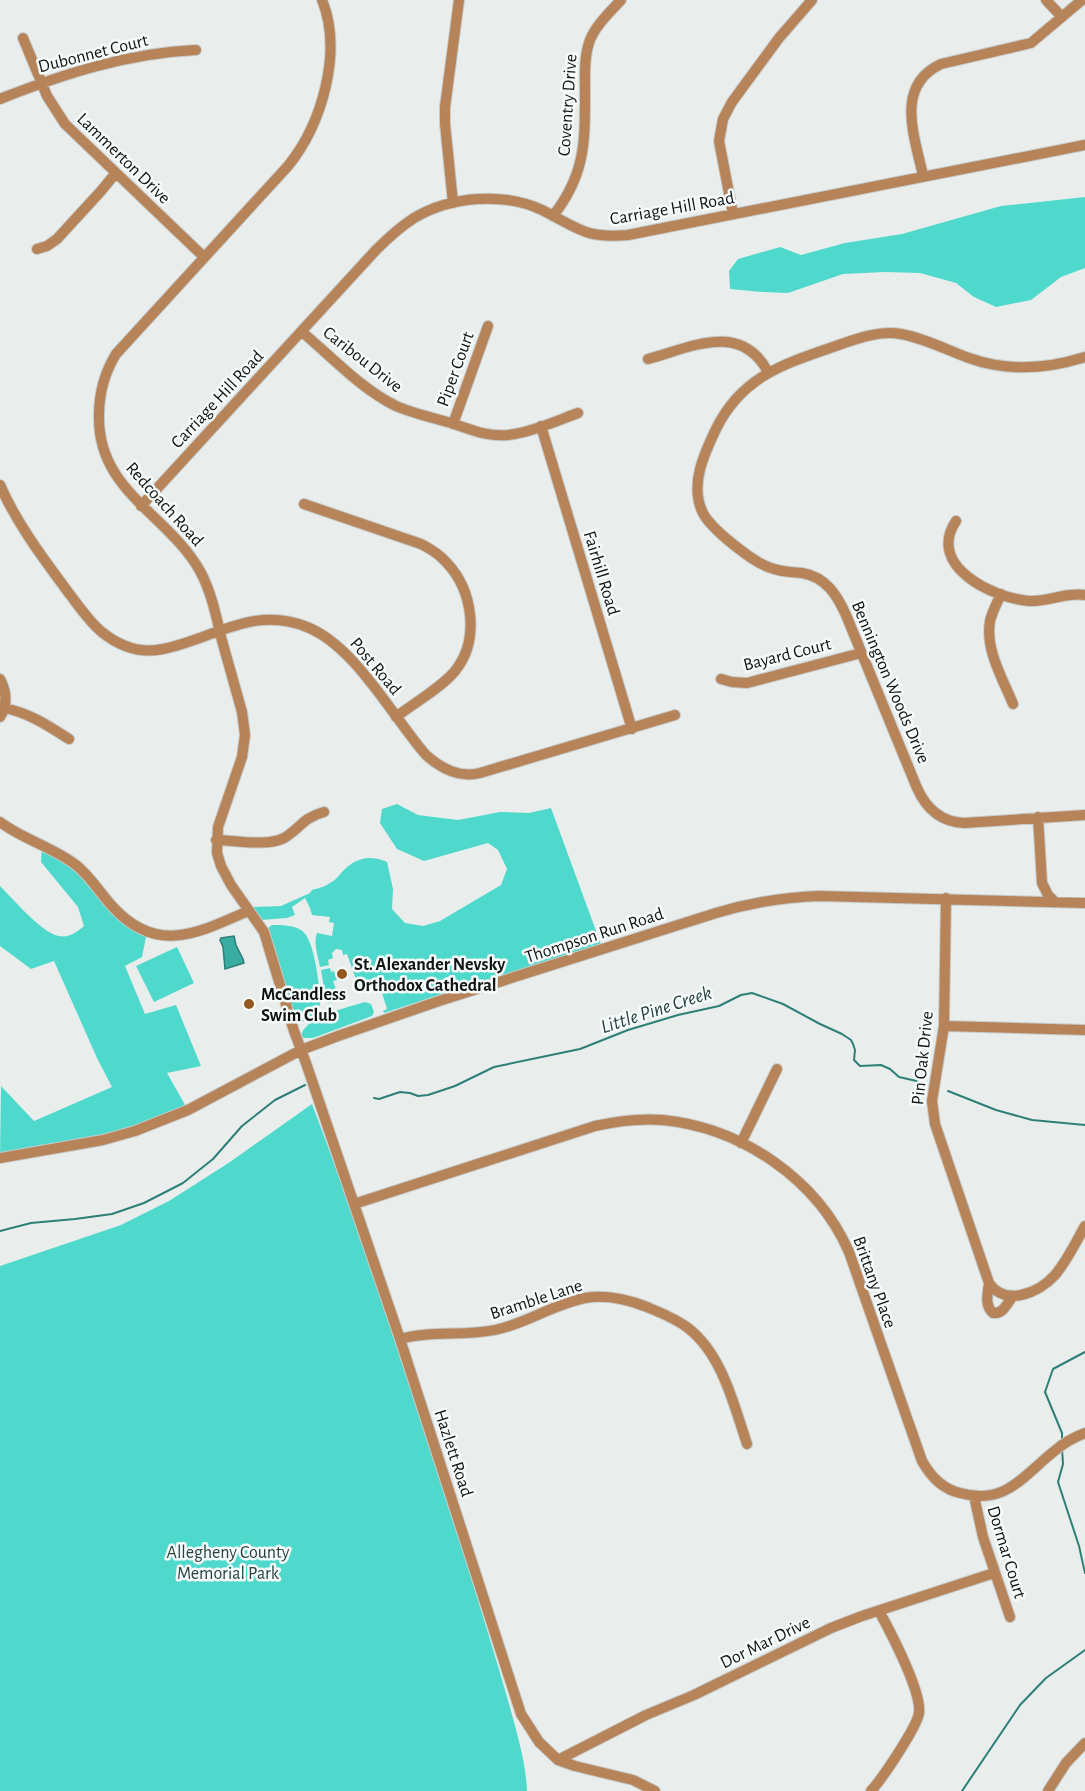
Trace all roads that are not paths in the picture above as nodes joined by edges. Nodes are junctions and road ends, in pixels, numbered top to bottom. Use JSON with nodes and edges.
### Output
{"nodes":[{"id":1,"x":322,"y":0,"type":"edge"},
{"id":2,"x":459,"y":0,"type":"edge"},
{"id":3,"x":621,"y":0,"type":"edge"},
{"id":4,"x":812,"y":0,"type":"edge"},
{"id":5,"x":1046,"y":0,"type":"edge"},
{"id":6,"x":1082,"y":0,"type":"edge"},
{"id":7,"x":1062,"y":17,"type":"junction"},
{"id":8,"x":23,"y":38,"type":"dead end"},
{"id":9,"x":196,"y":50,"type":"dead end"},
{"id":10,"x":41,"y":83,"type":"junction"},
{"id":11,"x":0,"y":99,"type":"edge"},
{"id":12,"x":1085,"y":145,"type":"edge"},
{"id":13,"x":115,"y":174,"type":"junction"},
{"id":14,"x":923,"y":176,"type":"junction"},
{"id":15,"x":453,"y":203,"type":"junction"},
{"id":16,"x":733,"y":214,"type":"junction"},
{"id":17,"x":553,"y":216,"type":"junction"},
{"id":18,"x":37,"y":249,"type":"dead end"},
{"id":19,"x":204,"y":257,"type":"junction"},
{"id":20,"x":488,"y":326,"type":"dead end"},
{"id":21,"x":302,"y":332,"type":"junction"},
{"id":22,"x":1085,"y":357,"type":"edge"},
{"id":23,"x":648,"y":359,"type":"dead end"},
{"id":24,"x":768,"y":372,"type":"junction"},
{"id":25,"x":578,"y":413,"type":"dead end"},
{"id":26,"x":453,"y":424,"type":"junction"},
{"id":27,"x":541,"y":426,"type":"junction"},
{"id":28,"x":0,"y":485,"type":"edge"},
{"id":29,"x":304,"y":504,"type":"dead end"},
{"id":30,"x":141,"y":506,"type":"junction"},
{"id":31,"x":956,"y":521,"type":"dead end"},
{"id":32,"x":1001,"y":594,"type":"junction"},
{"id":33,"x":1085,"y":595,"type":"edge"},
{"id":34,"x":220,"y":630,"type":"junction"},
{"id":35,"x":861,"y":653,"type":"junction"},
{"id":36,"x":0,"y":679,"type":"edge"},
{"id":37,"x":721,"y":679,"type":"dead end"},
{"id":38,"x":1013,"y":704,"type":"dead end"},
{"id":39,"x":3,"y":712,"type":"edge"},
{"id":40,"x":675,"y":715,"type":"dead end"},
{"id":41,"x":396,"y":717,"type":"junction"},
{"id":42,"x":632,"y":729,"type":"junction"},
{"id":43,"x":69,"y":739,"type":"dead end"},
{"id":44,"x":324,"y":812,"type":"dead end"},
{"id":45,"x":1085,"y":815,"type":"edge"},
{"id":46,"x":1038,"y":817,"type":"junction"},
{"id":47,"x":0,"y":822,"type":"edge"},
{"id":48,"x":216,"y":840,"type":"junction"},
{"id":49,"x":1042,"y":883,"type":"junction"},
{"id":50,"x":946,"y":898,"type":"junction"},
{"id":51,"x":1028,"y":902,"type":"junction"},
{"id":52,"x":1054,"y":902,"type":"junction"},
{"id":53,"x":1085,"y":903,"type":"edge"},
{"id":54,"x":248,"y":911,"type":"junction"},
{"id":55,"x":944,"y":1026,"type":"junction"},
{"id":56,"x":1085,"y":1030,"type":"edge"},
{"id":57,"x":301,"y":1050,"type":"junction"},
{"id":58,"x":777,"y":1070,"type":"dead end"},
{"id":59,"x":741,"y":1143,"type":"junction"},
{"id":60,"x":0,"y":1158,"type":"edge"},
{"id":61,"x":354,"y":1204,"type":"junction"},
{"id":62,"x":1085,"y":1226,"type":"edge"},
{"id":63,"x":989,"y":1283,"type":"junction"},
{"id":64,"x":1012,"y":1297,"type":"junction"},
{"id":65,"x":400,"y":1340,"type":"junction"},
{"id":66,"x":1085,"y":1432,"type":"edge"},
{"id":67,"x":747,"y":1444,"type":"dead end"},
{"id":68,"x":974,"y":1496,"type":"junction"},
{"id":69,"x":994,"y":1573,"type":"junction"},
{"id":70,"x":879,"y":1611,"type":"junction"},
{"id":71,"x":1010,"y":1617,"type":"dead end"},
{"id":72,"x":1085,"y":1743,"type":"edge"},
{"id":73,"x":558,"y":1760,"type":"junction"},
{"id":74,"x":876,"y":1789,"type":"edge"},
{"id":75,"x":655,"y":1791,"type":"edge"},
{"id":76,"x":1048,"y":1791,"type":"edge"}],
"edges":[{"from":1,"to":19,"type":"street","name":"Redcoach Road"},
{"from":2,"to":15,"type":"street"},
{"from":3,"to":17,"type":"street","name":"Coventry Drive"},
{"from":4,"to":16,"type":"street"},
{"from":5,"to":7,"type":"street"},
{"from":6,"to":7,"type":"street"},
{"from":7,"to":14,"type":"street"},
{"from":8,"to":10,"type":"street","name":"Lammerton Drive"},
{"from":9,"to":10,"type":"street","name":"Dubonnet Court"},
{"from":10,"to":11,"type":"street","name":"Dubonnet Court"},
{"from":10,"to":13,"type":"street","name":"Lammerton Drive"},
{"from":12,"to":14,"type":"street","name":"Carriage Hill Road"},
{"from":13,"to":18,"type":"street"},
{"from":13,"to":19,"type":"street","name":"Lammerton Drive"},
{"from":14,"to":16,"type":"street","name":"Carriage Hill Road"},
{"from":15,"to":17,"type":"street","name":"Carriage Hill Road"},
{"from":15,"to":21,"type":"street","name":"Carriage Hill Road"},
{"from":16,"to":17,"type":"street","name":"Carriage Hill Road"},
{"from":19,"to":30,"type":"street","name":"Redcoach Road"},
{"from":20,"to":26,"type":"street","name":"Piper Court"},
{"from":21,"to":26,"type":"street","name":"Caribou Drive"},
{"from":21,"to":30,"type":"street","name":"Carriage Hill Road"},
{"from":22,"to":24,"type":"street","name":"Bennington Woods Drive"},
{"from":23,"to":24,"type":"street"},
{"from":24,"to":35,"type":"street","name":"Bennington Woods Drive"},
{"from":25,"to":27,"type":"street","name":"Caribou Drive"},
{"from":26,"to":27,"type":"street","name":"Caribou Drive"},
{"from":27,"to":42,"type":"street","name":"Fairhill Road"},
{"from":28,"to":34,"type":"street","name":"Post Road"},
{"from":29,"to":41,"type":"street"},
{"from":30,"to":34,"type":"street","name":"Redcoach Road"},
{"from":31,"to":32,"type":"street"},
{"from":32,"to":33,"type":"street"},
{"from":32,"to":38,"type":"street"},
{"from":34,"to":41,"type":"street","name":"Post Road"},
{"from":34,"to":48,"type":"street","name":"Redcoach Road"},
{"from":35,"to":37,"type":"street","name":"Bayard Court"},
{"from":35,"to":46,"type":"street","name":"Bennington Woods Drive"},
{"from":36,"to":39,"type":"street"},
{"from":39,"to":43,"type":"street"},
{"from":40,"to":42,"type":"street","name":"Post Road"},
{"from":41,"to":42,"type":"street","name":"Post Road"},
{"from":44,"to":48,"type":"street"},
{"from":45,"to":46,"type":"street","name":"Bennington Woods Drive"},
{"from":46,"to":49,"type":"street"},
{"from":47,"to":54,"type":"street"},
{"from":48,"to":54,"type":"street","name":"Redcoach Road"},
{"from":49,"to":51,"type":"street"},
{"from":49,"to":52,"type":"street"},
{"from":50,"to":51,"type":"street","name":"Thompson Run Road"},
{"from":50,"to":55,"type":"street","name":"Pin Oak Drive"},
{"from":50,"to":57,"type":"street","name":"Thompson Run Road"},
{"from":51,"to":52,"type":"street","name":"Thompson Run Road"},
{"from":52,"to":53,"type":"street","name":"Thompson Run Road"},
{"from":54,"to":57,"type":"street","name":"Redcoach Road"},
{"from":55,"to":56,"type":"street"},
{"from":55,"to":63,"type":"street","name":"Pin Oak Drive"},
{"from":57,"to":60,"type":"street","name":"Thompson Run Road"},
{"from":57,"to":61,"type":"street","name":"Hazlett Road"},
{"from":58,"to":59,"type":"street"},
{"from":59,"to":61,"type":"street","name":"Brittany Place"},
{"from":59,"to":68,"type":"street","name":"Brittany Place"},
{"from":61,"to":65,"type":"street","name":"Hazlett Road"},
{"from":62,"to":64,"type":"street","name":"Pin Oak Drive"},
{"from":63,"to":64,"type":"street"},
{"from":63,"to":64,"type":"street","name":"Pin Oak Drive"},
{"from":65,"to":67,"type":"street","name":"Bramble Lane"},
{"from":65,"to":73,"type":"street","name":"Hazlett Road"},
{"from":66,"to":68,"type":"street","name":"Brittany Place"},
{"from":68,"to":69,"type":"street","name":"Dormar Court"},
{"from":69,"to":70,"type":"street","name":"Dor Mar Drive"},
{"from":69,"to":71,"type":"street","name":"Dormar Court"},
{"from":70,"to":73,"type":"street","name":"Dor Mar Drive"},
{"from":70,"to":74,"type":"street"},
{"from":72,"to":76,"type":"street"},
{"from":73,"to":75,"type":"street","name":"Hazlett Road"}]}
